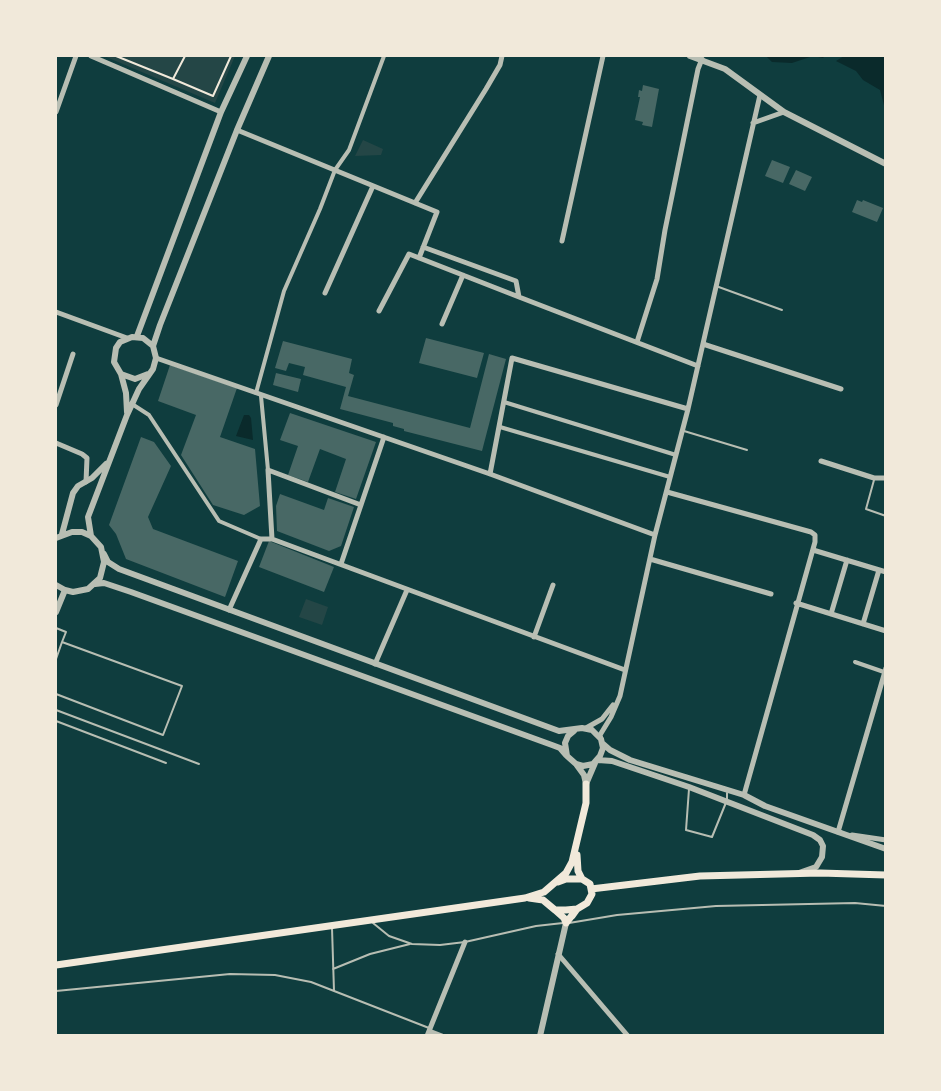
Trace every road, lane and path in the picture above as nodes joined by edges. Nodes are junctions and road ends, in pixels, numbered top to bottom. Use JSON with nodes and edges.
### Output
{"nodes":[{"id":1,"x":76,"y":56,"type":"edge"},
{"id":2,"x":91,"y":56,"type":"edge"},
{"id":3,"x":116,"y":56,"type":"edge"},
{"id":4,"x":185,"y":56,"type":"edge"},
{"id":5,"x":231,"y":56,"type":"edge"},
{"id":6,"x":247,"y":56,"type":"edge"},
{"id":7,"x":269,"y":56,"type":"edge"},
{"id":8,"x":384,"y":56,"type":"edge"},
{"id":9,"x":502,"y":56,"type":"edge"},
{"id":10,"x":603,"y":56,"type":"edge"},
{"id":11,"x":690,"y":56,"type":"edge"},
{"id":12,"x":702,"y":59,"type":"junction"},
{"id":13,"x":173,"y":79,"type":"junction"},
{"id":14,"x":760,"y":95,"type":"junction"},
{"id":15,"x":56,"y":112,"type":"edge"},
{"id":16,"x":221,"y":112,"type":"junction"},
{"id":17,"x":784,"y":112,"type":"junction"},
{"id":18,"x":753,"y":123,"type":"junction"},
{"id":19,"x":237,"y":130,"type":"junction"},
{"id":20,"x":885,"y":164,"type":"edge"},
{"id":21,"x":335,"y":170,"type":"junction"},
{"id":22,"x":373,"y":186,"type":"junction"},
{"id":23,"x":414,"y":203,"type":"junction"},
{"id":24,"x":562,"y":241,"type":"dead end"},
{"id":25,"x":423,"y":246,"type":"junction"},
{"id":26,"x":419,"y":258,"type":"junction"},
{"id":27,"x":463,"y":276,"type":"junction"},
{"id":28,"x":716,"y":286,"type":"junction"},
{"id":29,"x":325,"y":294,"type":"dead end"},
{"id":30,"x":519,"y":297,"type":"junction"},
{"id":31,"x":782,"y":310,"type":"dead end"},
{"id":32,"x":379,"y":311,"type":"dead end"},
{"id":33,"x":56,"y":312,"type":"edge"},
{"id":34,"x":442,"y":324,"type":"dead end"},
{"id":35,"x":137,"y":336,"type":"junction"},
{"id":36,"x":127,"y":338,"type":"junction"},
{"id":37,"x":637,"y":342,"type":"junction"},
{"id":38,"x":703,"y":344,"type":"junction"},
{"id":39,"x":153,"y":346,"type":"junction"},
{"id":40,"x":73,"y":354,"type":"dead end"},
{"id":41,"x":156,"y":358,"type":"junction"},
{"id":42,"x":698,"y":366,"type":"junction"},
{"id":43,"x":121,"y":374,"type":"junction"},
{"id":44,"x":148,"y":374,"type":"junction"},
{"id":45,"x":841,"y":389,"type":"dead end"},
{"id":46,"x":258,"y":395,"type":"junction"},
{"id":47,"x":504,"y":402,"type":"junction"},
{"id":48,"x":132,"y":404,"type":"junction"},
{"id":49,"x":56,"y":405,"type":"edge"},
{"id":50,"x":688,"y":409,"type":"junction"},
{"id":51,"x":127,"y":415,"type":"junction"},
{"id":52,"x":500,"y":427,"type":"junction"},
{"id":53,"x":683,"y":431,"type":"junction"},
{"id":54,"x":384,"y":437,"type":"junction"},
{"id":55,"x":56,"y":443,"type":"edge"},
{"id":56,"x":747,"y":450,"type":"dead end"},
{"id":57,"x":676,"y":455,"type":"junction"},
{"id":58,"x":110,"y":458,"type":"junction"},
{"id":59,"x":821,"y":461,"type":"dead end"},
{"id":60,"x":268,"y":470,"type":"junction"},
{"id":61,"x":490,"y":474,"type":"junction"},
{"id":62,"x":670,"y":477,"type":"junction"},
{"id":63,"x":874,"y":478,"type":"junction"},
{"id":64,"x":885,"y":478,"type":"edge"},
{"id":65,"x":86,"y":482,"type":"junction"},
{"id":66,"x":667,"y":492,"type":"junction"},
{"id":67,"x":361,"y":505,"type":"junction"},
{"id":68,"x":885,"y":516,"type":"edge"},
{"id":69,"x":62,"y":534,"type":"junction"},
{"id":70,"x":656,"y":535,"type":"junction"},
{"id":71,"x":91,"y":536,"type":"junction"},
{"id":72,"x":56,"y":538,"type":"edge"},
{"id":73,"x":261,"y":539,"type":"junction"},
{"id":74,"x":272,"y":539,"type":"junction"},
{"id":75,"x":813,"y":550,"type":"junction"},
{"id":76,"x":104,"y":554,"type":"junction"},
{"id":77,"x":650,"y":559,"type":"junction"},
{"id":78,"x":847,"y":560,"type":"junction"},
{"id":79,"x":341,"y":564,"type":"junction"},
{"id":80,"x":879,"y":570,"type":"junction"},
{"id":81,"x":885,"y":572,"type":"edge"},
{"id":82,"x":94,"y":584,"type":"junction"},
{"id":83,"x":56,"y":585,"type":"edge"},
{"id":84,"x":553,"y":585,"type":"dead end"},
{"id":85,"x":65,"y":590,"type":"junction"},
{"id":86,"x":407,"y":590,"type":"junction"},
{"id":87,"x":771,"y":594,"type":"dead end"},
{"id":88,"x":796,"y":603,"type":"junction"},
{"id":89,"x":229,"y":610,"type":"junction"},
{"id":90,"x":56,"y":612,"type":"edge"},
{"id":91,"x":831,"y":614,"type":"junction"},
{"id":92,"x":863,"y":624,"type":"junction"},
{"id":93,"x":56,"y":628,"type":"edge"},
{"id":94,"x":885,"y":631,"type":"edge"},
{"id":95,"x":534,"y":637,"type":"junction"},
{"id":96,"x":62,"y":642,"type":"junction"},
{"id":97,"x":56,"y":659,"type":"edge"},
{"id":98,"x":855,"y":662,"type":"dead end"},
{"id":99,"x":375,"y":664,"type":"junction"},
{"id":100,"x":625,"y":670,"type":"junction"},
{"id":101,"x":885,"y":670,"type":"edge"},
{"id":102,"x":56,"y":694,"type":"edge"},
{"id":103,"x":620,"y":696,"type":"junction"},
{"id":104,"x":56,"y":710,"type":"edge"},
{"id":105,"x":56,"y":721,"type":"edge"},
{"id":106,"x":586,"y":728,"type":"junction"},
{"id":107,"x":574,"y":731,"type":"junction"},
{"id":108,"x":602,"y":741,"type":"junction"},
{"id":109,"x":567,"y":756,"type":"junction"},
{"id":110,"x":597,"y":761,"type":"junction"},
{"id":111,"x":166,"y":763,"type":"dead end"},
{"id":112,"x":199,"y":764,"type":"dead end"},
{"id":113,"x":576,"y":764,"type":"junction"},
{"id":114,"x":586,"y":784,"type":"junction"},
{"id":115,"x":689,"y":787,"type":"junction"},
{"id":116,"x":728,"y":790,"type":"junction"},
{"id":117,"x":744,"y":795,"type":"junction"},
{"id":118,"x":727,"y":800,"type":"junction"},
{"id":119,"x":838,"y":832,"type":"junction"},
{"id":120,"x":885,"y":840,"type":"edge"},
{"id":121,"x":577,"y":848,"type":"junction"},
{"id":122,"x":885,"y":849,"type":"edge"},
{"id":123,"x":799,"y":873,"type":"junction"},
{"id":124,"x":885,"y":875,"type":"edge"},
{"id":125,"x":582,"y":879,"type":"junction"},
{"id":126,"x":550,"y":886,"type":"junction"},
{"id":127,"x":591,"y":889,"type":"junction"},
{"id":128,"x":525,"y":898,"type":"junction"},
{"id":129,"x":885,"y":906,"type":"edge"},
{"id":130,"x":577,"y":909,"type":"junction"},
{"id":131,"x":555,"y":910,"type":"junction"},
{"id":132,"x":369,"y":919,"type":"junction"},
{"id":133,"x":566,"y":923,"type":"junction"},
{"id":134,"x":332,"y":925,"type":"junction"},
{"id":135,"x":465,"y":942,"type":"junction"},
{"id":136,"x":412,"y":944,"type":"junction"},
{"id":137,"x":558,"y":954,"type":"junction"},
{"id":138,"x":56,"y":965,"type":"edge"},
{"id":139,"x":333,"y":969,"type":"junction"},
{"id":140,"x":56,"y":991,"type":"edge"},
{"id":141,"x":334,"y":991,"type":"junction"},
{"id":142,"x":428,"y":1031,"type":"edge"},
{"id":143,"x":442,"y":1035,"type":"edge"},
{"id":144,"x":540,"y":1035,"type":"edge"},
{"id":145,"x":628,"y":1035,"type":"edge"}],
"edges":[{"from":1,"to":15,"type":"street"},
{"from":2,"to":16,"type":"street"},
{"from":3,"to":13,"type":"path"},
{"from":4,"to":13,"type":"path"},
{"from":5,"to":13,"type":"path"},
{"from":6,"to":16,"type":"street"},
{"from":7,"to":19,"type":"street"},
{"from":8,"to":21,"type":"street"},
{"from":9,"to":23,"type":"street"},
{"from":10,"to":24,"type":"street"},
{"from":11,"to":12,"type":"street"},
{"from":12,"to":14,"type":"street"},
{"from":12,"to":37,"type":"street"},
{"from":14,"to":17,"type":"street"},
{"from":14,"to":18,"type":"street"},
{"from":16,"to":35,"type":"street"},
{"from":17,"to":18,"type":"street"},
{"from":17,"to":20,"type":"street"},
{"from":18,"to":28,"type":"street"},
{"from":19,"to":21,"type":"street"},
{"from":19,"to":39,"type":"street"},
{"from":21,"to":22,"type":"street"},
{"from":21,"to":46,"type":"street"},
{"from":22,"to":23,"type":"street"},
{"from":22,"to":29,"type":"street"},
{"from":23,"to":25,"type":"street"},
{"from":25,"to":26,"type":"street"},
{"from":25,"to":30,"type":"street"},
{"from":26,"to":27,"type":"street"},
{"from":26,"to":32,"type":"street"},
{"from":27,"to":30,"type":"street"},
{"from":27,"to":34,"type":"street"},
{"from":28,"to":31,"type":"lane"},
{"from":28,"to":38,"type":"street"},
{"from":30,"to":37,"type":"street"},
{"from":33,"to":36,"type":"street"},
{"from":35,"to":36,"type":"street"},
{"from":35,"to":39,"type":"street"},
{"from":36,"to":43,"type":"street"},
{"from":37,"to":42,"type":"street"},
{"from":38,"to":42,"type":"street"},
{"from":38,"to":45,"type":"street"},
{"from":39,"to":41,"type":"street"},
{"from":40,"to":49,"type":"street"},
{"from":41,"to":44,"type":"street"},
{"from":41,"to":46,"type":"street"},
{"from":42,"to":50,"type":"street"},
{"from":43,"to":44,"type":"street"},
{"from":43,"to":51,"type":"street"},
{"from":44,"to":48,"type":"street"},
{"from":46,"to":54,"type":"street"},
{"from":46,"to":60,"type":"street"},
{"from":47,"to":50,"type":"street"},
{"from":47,"to":52,"type":"street"},
{"from":47,"to":57,"type":"street"},
{"from":48,"to":51,"type":"street"},
{"from":48,"to":73,"type":"street"},
{"from":50,"to":53,"type":"street"},
{"from":51,"to":58,"type":"street"},
{"from":52,"to":61,"type":"street"},
{"from":52,"to":62,"type":"street"},
{"from":53,"to":56,"type":"lane"},
{"from":53,"to":57,"type":"street"},
{"from":54,"to":61,"type":"street"},
{"from":54,"to":67,"type":"street"},
{"from":55,"to":65,"type":"street"},
{"from":57,"to":62,"type":"street"},
{"from":58,"to":65,"type":"street"},
{"from":58,"to":71,"type":"street"},
{"from":59,"to":63,"type":"street"},
{"from":60,"to":67,"type":"street"},
{"from":60,"to":74,"type":"street"},
{"from":61,"to":70,"type":"street"},
{"from":62,"to":66,"type":"street"},
{"from":63,"to":64,"type":"street"},
{"from":63,"to":68,"type":"lane"},
{"from":65,"to":69,"type":"street"},
{"from":66,"to":70,"type":"street"},
{"from":66,"to":75,"type":"street"},
{"from":67,"to":79,"type":"street"},
{"from":69,"to":71,"type":"street"},
{"from":69,"to":72,"type":"street"},
{"from":70,"to":77,"type":"street"},
{"from":71,"to":76,"type":"street"},
{"from":73,"to":74,"type":"street"},
{"from":73,"to":89,"type":"street"},
{"from":74,"to":79,"type":"street"},
{"from":75,"to":78,"type":"street"},
{"from":75,"to":88,"type":"street"},
{"from":76,"to":82,"type":"street"},
{"from":76,"to":89,"type":"street"},
{"from":77,"to":87,"type":"street"},
{"from":77,"to":100,"type":"street"},
{"from":78,"to":80,"type":"street"},
{"from":78,"to":91,"type":"street"},
{"from":79,"to":86,"type":"street"},
{"from":80,"to":81,"type":"street"},
{"from":80,"to":92,"type":"street"},
{"from":82,"to":85,"type":"street"},
{"from":82,"to":109,"type":"street"},
{"from":83,"to":85,"type":"street"},
{"from":84,"to":95,"type":"street"},
{"from":85,"to":90,"type":"street"},
{"from":86,"to":95,"type":"street"},
{"from":86,"to":99,"type":"street"},
{"from":88,"to":91,"type":"street"},
{"from":88,"to":117,"type":"street"},
{"from":89,"to":99,"type":"street"},
{"from":91,"to":92,"type":"street"},
{"from":92,"to":94,"type":"street"},
{"from":93,"to":96,"type":"lane"},
{"from":95,"to":100,"type":"street"},
{"from":96,"to":97,"type":"lane"},
{"from":96,"to":102,"type":"lane"},
{"from":98,"to":101,"type":"street"},
{"from":99,"to":107,"type":"street"},
{"from":100,"to":103,"type":"street"},
{"from":101,"to":119,"type":"street"},
{"from":103,"to":106,"type":"street"},
{"from":103,"to":108,"type":"street"},
{"from":104,"to":112,"type":"lane"},
{"from":105,"to":111,"type":"lane"},
{"from":106,"to":107,"type":"street"},
{"from":106,"to":108,"type":"street"},
{"from":107,"to":109,"type":"street"},
{"from":108,"to":110,"type":"street"},
{"from":108,"to":116,"type":"street"},
{"from":109,"to":113,"type":"street"},
{"from":110,"to":113,"type":"street"},
{"from":110,"to":114,"type":"street"},
{"from":110,"to":115,"type":"street"},
{"from":113,"to":114,"type":"street"},
{"from":114,"to":121,"type":"main road"},
{"from":115,"to":118,"type":"street"},
{"from":115,"to":118,"type":"lane"},
{"from":116,"to":117,"type":"street"},
{"from":116,"to":118,"type":"lane"},
{"from":117,"to":119,"type":"street"},
{"from":118,"to":123,"type":"street"},
{"from":119,"to":120,"type":"street"},
{"from":119,"to":122,"type":"street"},
{"from":121,"to":125,"type":"main road"},
{"from":121,"to":126,"type":"main road"},
{"from":123,"to":124,"type":"main road"},
{"from":123,"to":127,"type":"main road"},
{"from":125,"to":126,"type":"main road"},
{"from":125,"to":127,"type":"main road"},
{"from":126,"to":128,"type":"main road"},
{"from":127,"to":130,"type":"main road"},
{"from":128,"to":131,"type":"main road"},
{"from":128,"to":132,"type":"main road"},
{"from":129,"to":133,"type":"lane"},
{"from":130,"to":131,"type":"main road"},
{"from":130,"to":133,"type":"main road"},
{"from":131,"to":133,"type":"main road"},
{"from":132,"to":134,"type":"main road"},
{"from":132,"to":136,"type":"lane"},
{"from":133,"to":135,"type":"lane"},
{"from":133,"to":137,"type":"street"},
{"from":134,"to":138,"type":"main road"},
{"from":134,"to":139,"type":"lane"},
{"from":135,"to":136,"type":"lane"},
{"from":135,"to":142,"type":"street"},
{"from":136,"to":139,"type":"lane"},
{"from":137,"to":144,"type":"street"},
{"from":137,"to":145,"type":"street"},
{"from":139,"to":141,"type":"lane"},
{"from":140,"to":141,"type":"lane"},
{"from":141,"to":142,"type":"lane"},
{"from":142,"to":143,"type":"street"}]}
